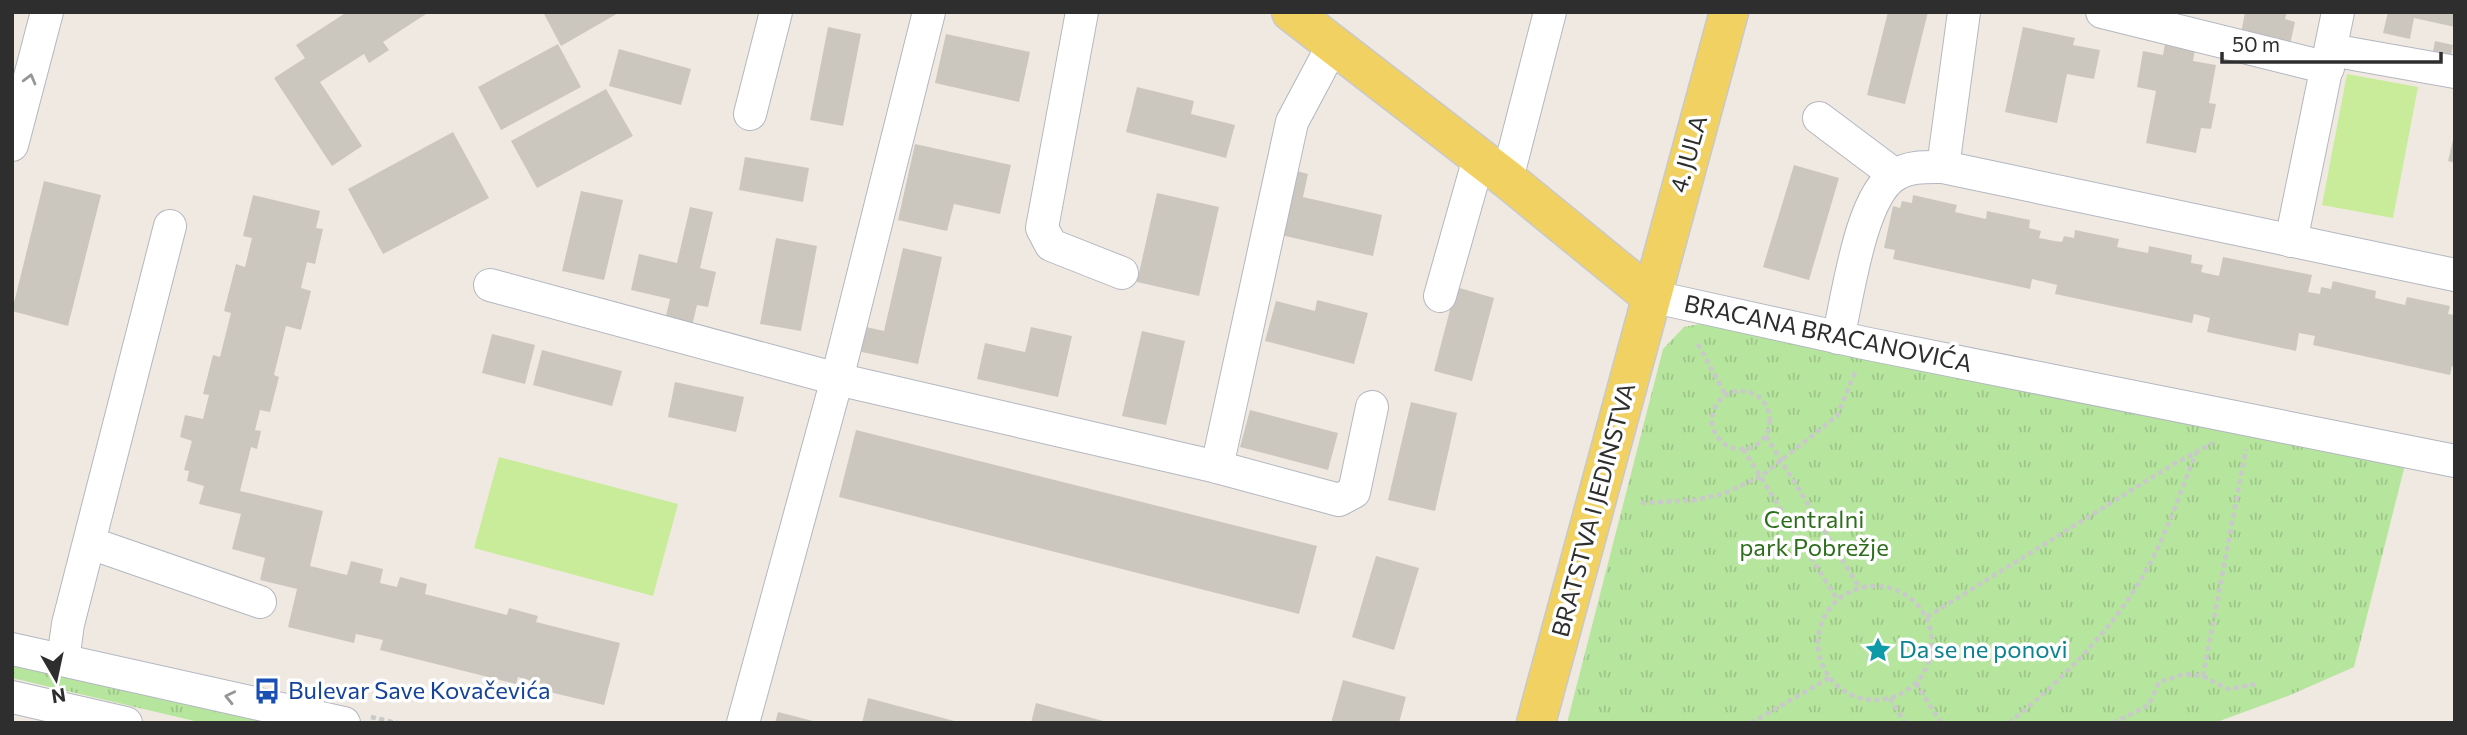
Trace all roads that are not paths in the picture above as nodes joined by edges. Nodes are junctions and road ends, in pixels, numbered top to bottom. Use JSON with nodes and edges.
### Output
{"nodes":[{"id":1,"x":47,"y":12,"type":"edge"},
{"id":2,"x":776,"y":12,"type":"edge"},
{"id":3,"x":929,"y":12,"type":"edge"},
{"id":4,"x":1082,"y":12,"type":"edge"},
{"id":5,"x":1291,"y":12,"type":"edge"},
{"id":6,"x":1550,"y":12,"type":"edge"},
{"id":7,"x":1729,"y":12,"type":"edge"},
{"id":8,"x":1964,"y":12,"type":"edge"},
{"id":9,"x":2102,"y":12,"type":"edge"},
{"id":10,"x":2338,"y":12,"type":"edge"},
{"id":11,"x":1333,"y":45,"type":"junction"},
{"id":12,"x":2329,"y":59,"type":"junction"},
{"id":13,"x":2455,"y":72,"type":"edge"},
{"id":14,"x":750,"y":114,"type":"dead end"},
{"id":15,"x":1819,"y":118,"type":"dead end"},
{"id":16,"x":12,"y":145,"type":"edge"},
{"id":17,"x":1943,"y":167,"type":"junction"},
{"id":18,"x":1493,"y":169,"type":"junction"},
{"id":19,"x":1895,"y":175,"type":"junction"},
{"id":20,"x":170,"y":226,"type":"dead end"},
{"id":21,"x":2291,"y":241,"type":"junction"},
{"id":22,"x":1122,"y":273,"type":"dead end"},
{"id":23,"x":2455,"y":275,"type":"edge"},
{"id":24,"x":490,"y":285,"type":"dead end"},
{"id":25,"x":1440,"y":296,"type":"dead end"},
{"id":26,"x":1650,"y":296,"type":"junction"},
{"id":27,"x":1851,"y":340,"type":"junction"},
{"id":28,"x":837,"y":379,"type":"junction"},
{"id":29,"x":1372,"y":407,"type":"dead end"},
{"id":30,"x":2455,"y":461,"type":"edge"},
{"id":31,"x":1217,"y":467,"type":"junction"},
{"id":32,"x":90,"y":543,"type":"junction"},
{"id":33,"x":260,"y":602,"type":"dead end"},
{"id":34,"x":12,"y":649,"type":"edge"},
{"id":35,"x":63,"y":660,"type":"junction"},
{"id":36,"x":12,"y":697,"type":"edge"},
{"id":37,"x":126,"y":723,"type":"edge"},
{"id":38,"x":344,"y":723,"type":"edge"},
{"id":39,"x":743,"y":723,"type":"edge"},
{"id":40,"x":1536,"y":723,"type":"edge"}],
"edges":[{"from":16,"to":1,"type":"street","one_way":true},
{"from":2,"to":14,"type":"street"},
{"from":3,"to":28,"type":"street"},
{"from":4,"to":22,"type":"street"},
{"from":5,"to":11,"type":"main road","name":"BRACANA BRACANOVIĆA"},
{"from":6,"to":18,"type":"street"},
{"from":7,"to":26,"type":"main road","name":"4. JULA"},
{"from":8,"to":17,"type":"street"},
{"from":9,"to":12,"type":"street"},
{"from":10,"to":12,"type":"street"},
{"from":11,"to":18,"type":"main road","name":"BRACANA BRACANOVIĆA"},
{"from":11,"to":31,"type":"street"},
{"from":12,"to":13,"type":"street"},
{"from":12,"to":21,"type":"street"},
{"from":15,"to":19,"type":"street"},
{"from":17,"to":19,"type":"street"},
{"from":17,"to":21,"type":"street"},
{"from":18,"to":25,"type":"street"},
{"from":18,"to":26,"type":"main road","name":"BRACANA BRACANOVIĆA"},
{"from":19,"to":27,"type":"street"},
{"from":20,"to":32,"type":"street"},
{"from":21,"to":23,"type":"street"},
{"from":24,"to":28,"type":"street"},
{"from":26,"to":27,"type":"street","name":"BRACANA BRACANOVIĆA"},
{"from":26,"to":40,"type":"main road","name":"BRATSTVA I JEDINSTVA"},
{"from":27,"to":30,"type":"street","name":"BRACANA BRACANOVIĆA"},
{"from":28,"to":31,"type":"street"},
{"from":28,"to":39,"type":"street"},
{"from":29,"to":31,"type":"street"},
{"from":32,"to":33,"type":"street"},
{"from":32,"to":35,"type":"street"},
{"from":34,"to":35,"type":"street"},
{"from":38,"to":35,"type":"street","one_way":true},
{"from":36,"to":37,"type":"street"}]}
